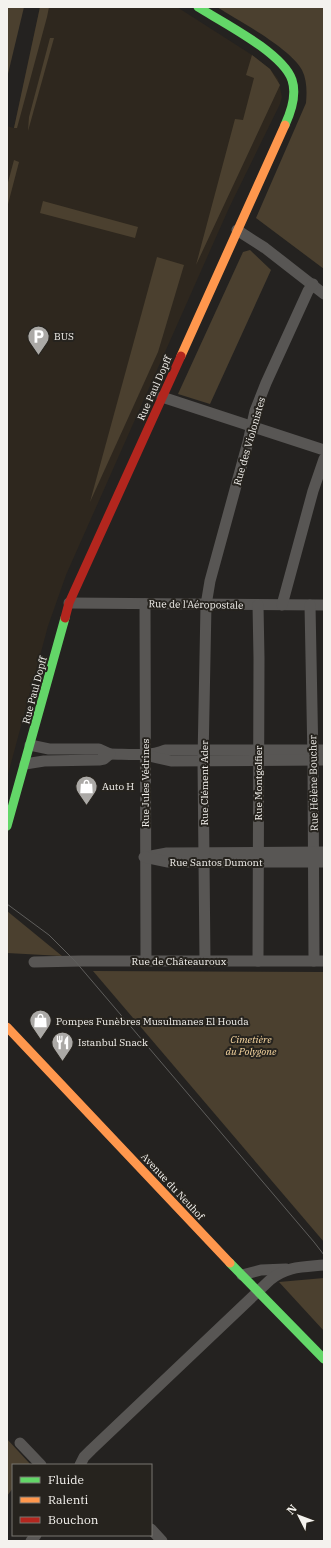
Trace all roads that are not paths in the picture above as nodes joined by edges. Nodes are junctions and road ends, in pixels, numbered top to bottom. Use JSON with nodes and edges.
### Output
{"nodes":[{"id":1,"x":198,"y":7,"type":"edge"},
{"id":2,"x":237,"y":230,"type":"junction"},
{"id":3,"x":313,"y":284,"type":"junction"},
{"id":4,"x":324,"y":294,"type":"edge"},
{"id":5,"x":162,"y":397,"type":"junction"},
{"id":6,"x":251,"y":426,"type":"junction"},
{"id":7,"x":324,"y":450,"type":"edge"},
{"id":8,"x":324,"y":459,"type":"edge"},
{"id":9,"x":69,"y":603,"type":"junction"},
{"id":10,"x":145,"y":604,"type":"junction"},
{"id":11,"x":206,"y":605,"type":"junction"},
{"id":12,"x":258,"y":605,"type":"junction"},
{"id":13,"x":282,"y":605,"type":"junction"},
{"id":14,"x":310,"y":605,"type":"junction"},
{"id":15,"x":324,"y":605,"type":"edge"},
{"id":16,"x":30,"y":745,"type":"junction"},
{"id":17,"x":324,"y":750,"type":"edge"},
{"id":18,"x":110,"y":754,"type":"junction"},
{"id":19,"x":144,"y":754,"type":"junction"},
{"id":20,"x":203,"y":755,"type":"junction"},
{"id":21,"x":258,"y":755,"type":"junction"},
{"id":22,"x":316,"y":757,"type":"edge"},
{"id":23,"x":25,"y":764,"type":"junction"},
{"id":24,"x":7,"y":826,"type":"edge"},
{"id":25,"x":144,"y":857,"type":"junction"},
{"id":26,"x":204,"y":857,"type":"junction"},
{"id":27,"x":258,"y":857,"type":"junction"},
{"id":28,"x":319,"y":857,"type":"edge"},
{"id":29,"x":205,"y":961,"type":"junction"},
{"id":30,"x":258,"y":961,"type":"junction"},
{"id":31,"x":319,"y":961,"type":"edge"},
{"id":32,"x":34,"y":962,"type":"dead end"},
{"id":33,"x":146,"y":962,"type":"junction"},
{"id":34,"x":7,"y":1027,"type":"edge"},
{"id":35,"x":324,"y":1265,"type":"edge"},
{"id":36,"x":288,"y":1269,"type":"junction"},
{"id":37,"x":242,"y":1275,"type":"junction"},
{"id":38,"x":258,"y":1291,"type":"junction"},
{"id":39,"x":324,"y":1359,"type":"edge"},
{"id":40,"x":20,"y":1443,"type":"dead end"},
{"id":41,"x":40,"y":1464,"type":"edge"},
{"id":42,"x":84,"y":1464,"type":"edge"},
{"id":43,"x":152,"y":1531,"type":"edge"},
{"id":44,"x":162,"y":1541,"type":"edge"}],
"edges":[{"from":1,"to":2,"type":"street","name":"Rue Paul Dopff"},
{"from":2,"to":3,"type":"street"},
{"from":2,"to":5,"type":"street","name":"Rue Paul Dopff"},
{"from":3,"to":4,"type":"street"},
{"from":3,"to":6,"type":"street","name":"Rue des Violonistes"},
{"from":5,"to":6,"type":"street"},
{"from":5,"to":9,"type":"street","name":"Rue Paul Dopff"},
{"from":6,"to":7,"type":"street"},
{"from":6,"to":11,"type":"street","name":"Rue des Violonistes"},
{"from":8,"to":13,"type":"street"},
{"from":9,"to":10,"type":"street","name":"Rue de l'Aéropostale"},
{"from":9,"to":16,"type":"street","name":"Rue Paul Dopff"},
{"from":10,"to":11,"type":"street","name":"Rue de l'Aéropostale"},
{"from":10,"to":19,"type":"street","name":"Rue Jules Védrines"},
{"from":11,"to":12,"type":"street","name":"Rue de l'Aéropostale"},
{"from":11,"to":20,"type":"street","name":"Rue Clément Ader"},
{"from":12,"to":13,"type":"street","name":"Rue de l'Aéropostale"},
{"from":12,"to":21,"type":"street","name":"Rue Montgolfier"},
{"from":13,"to":14,"type":"street","name":"Rue de l'Aéropostale"},
{"from":14,"to":15,"type":"street","name":"Rue de l'Aéropostale"},
{"from":14,"to":22,"type":"street","name":"Rue Hélène Boucher"},
{"from":16,"to":18,"type":"street"},
{"from":16,"to":23,"type":"street","name":"Rue Paul Dopff"},
{"from":17,"to":22,"type":"street"},
{"from":18,"to":19,"type":"street"},
{"from":18,"to":23,"type":"street"},
{"from":19,"to":20,"type":"street"},
{"from":19,"to":25,"type":"street","name":"Rue Jules Védrines"},
{"from":20,"to":21,"type":"street"},
{"from":20,"to":26,"type":"street","name":"Rue Clément Ader"},
{"from":21,"to":22,"type":"street"},
{"from":21,"to":27,"type":"street","name":"Rue Montgolfier"},
{"from":22,"to":28,"type":"street","name":"Rue Hélène Boucher"},
{"from":23,"to":24,"type":"street","name":"Rue Paul Dopff"},
{"from":25,"to":26,"type":"street","name":"Rue Santos Dumont"},
{"from":25,"to":33,"type":"street","name":"Rue Jules Védrines"},
{"from":26,"to":27,"type":"street","name":"Rue Santos Dumont"},
{"from":26,"to":29,"type":"street","name":"Rue Clément Ader"},
{"from":27,"to":28,"type":"street","name":"Rue Santos Dumont"},
{"from":27,"to":30,"type":"street","name":"Rue Montgolfier"},
{"from":28,"to":31,"type":"street","name":"Rue Hélène Boucher"},
{"from":29,"to":30,"type":"street","name":"Rue de Châteauroux"},
{"from":29,"to":33,"type":"street","name":"Rue de Châteauroux"},
{"from":30,"to":31,"type":"street","name":"Rue de Châteauroux"},
{"from":32,"to":33,"type":"street","name":"Rue de Châteauroux"},
{"from":34,"to":37,"type":"street","name":"Avenue du Neuhof"},
{"from":35,"to":36,"type":"street"},
{"from":36,"to":37,"type":"street"},
{"from":36,"to":38,"type":"street"},
{"from":37,"to":38,"type":"street","name":"Avenue du Neuhof"},
{"from":38,"to":39,"type":"street","name":"Avenue du Neuhof"},
{"from":38,"to":42,"type":"street"},
{"from":40,"to":41,"type":"street"},
{"from":43,"to":44,"type":"street"}]}
